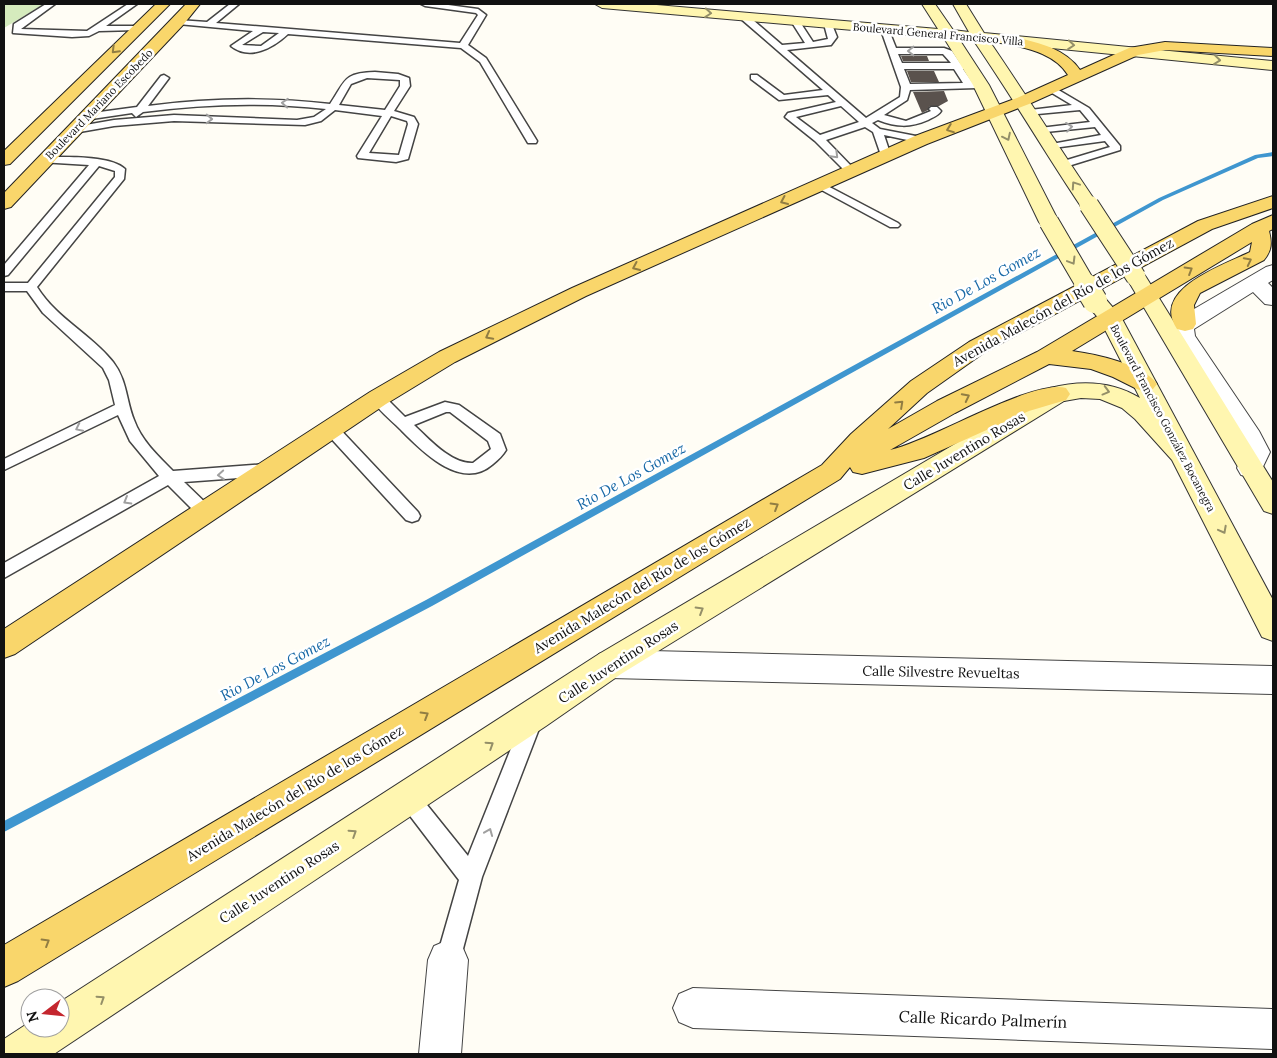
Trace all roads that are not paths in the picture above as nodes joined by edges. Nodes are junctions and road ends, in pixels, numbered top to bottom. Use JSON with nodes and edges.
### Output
{"nodes":[{"id":1,"x":51,"y":4,"type":"edge"},
{"id":2,"x":133,"y":4,"type":"edge"},
{"id":3,"x":163,"y":4,"type":"edge"},
{"id":4,"x":193,"y":4,"type":"edge"},
{"id":5,"x":235,"y":4,"type":"edge"},
{"id":6,"x":425,"y":4,"type":"edge"},
{"id":7,"x":602,"y":4,"type":"edge"},
{"id":8,"x":960,"y":4,"type":"edge"},
{"id":9,"x":645,"y":6,"type":"edge"},
{"id":10,"x":930,"y":6,"type":"edge"},
{"id":11,"x":916,"y":13,"type":"dead end"},
{"id":12,"x":883,"y":15,"type":"dead end"},
{"id":13,"x":743,"y":16,"type":"junction"},
{"id":14,"x":759,"y":18,"type":"junction"},
{"id":15,"x":796,"y":21,"type":"junction"},
{"id":16,"x":178,"y":22,"type":"junction"},
{"id":17,"x":209,"y":24,"type":"junction"},
{"id":18,"x":828,"y":24,"type":"junction"},
{"id":19,"x":944,"y":27,"type":"junction"},
{"id":20,"x":138,"y":28,"type":"junction"},
{"id":21,"x":97,"y":29,"type":"junction"},
{"id":22,"x":262,"y":29,"type":"junction"},
{"id":23,"x":975,"y":30,"type":"junction"},
{"id":24,"x":286,"y":31,"type":"junction"},
{"id":25,"x":886,"y":34,"type":"junction"},
{"id":26,"x":1005,"y":39,"type":"junction"},
{"id":27,"x":811,"y":45,"type":"junction"},
{"id":28,"x":463,"y":46,"type":"junction"},
{"id":29,"x":782,"y":48,"type":"junction"},
{"id":30,"x":893,"y":51,"type":"junction"},
{"id":31,"x":944,"y":51,"type":"junction"},
{"id":32,"x":1134,"y":51,"type":"junction"},
{"id":33,"x":1273,"y":52,"type":"edge"},
{"id":34,"x":898,"y":66,"type":"junction"},
{"id":35,"x":963,"y":66,"type":"junction"},
{"id":36,"x":1273,"y":66,"type":"edge"},
{"id":37,"x":754,"y":77,"type":"dead end"},
{"id":38,"x":1077,"y":77,"type":"junction"},
{"id":39,"x":164,"y":78,"type":"dead end"},
{"id":40,"x":975,"y":85,"type":"junction"},
{"id":41,"x":906,"y":87,"type":"junction"},
{"id":42,"x":1050,"y":88,"type":"junction"},
{"id":43,"x":829,"y":92,"type":"junction"},
{"id":44,"x":842,"y":103,"type":"junction"},
{"id":45,"x":188,"y":105,"type":"junction"},
{"id":46,"x":334,"y":106,"type":"junction"},
{"id":47,"x":1027,"y":107,"type":"junction"},
{"id":48,"x":1082,"y":107,"type":"junction"},
{"id":49,"x":934,"y":109,"type":"dead end"},
{"id":50,"x":139,"y":110,"type":"junction"},
{"id":51,"x":995,"y":112,"type":"junction"},
{"id":52,"x":389,"y":114,"type":"junction"},
{"id":53,"x":877,"y":116,"type":"junction"},
{"id":54,"x":85,"y":117,"type":"junction"},
{"id":55,"x":174,"y":118,"type":"junction"},
{"id":56,"x":130,"y":121,"type":"junction"},
{"id":57,"x":866,"y":123,"type":"junction"},
{"id":58,"x":1098,"y":124,"type":"junction"},
{"id":59,"x":74,"y":130,"type":"junction"},
{"id":60,"x":877,"y":130,"type":"junction"},
{"id":61,"x":1040,"y":131,"type":"junction"},
{"id":62,"x":1108,"y":137,"type":"junction"},
{"id":63,"x":819,"y":139,"type":"junction"},
{"id":64,"x":921,"y":140,"type":"junction"},
{"id":65,"x":532,"y":141,"type":"dead end"},
{"id":66,"x":1050,"y":147,"type":"junction"},
{"id":67,"x":886,"y":156,"type":"junction"},
{"id":68,"x":4,"y":160,"type":"edge"},
{"id":69,"x":44,"y":160,"type":"junction"},
{"id":70,"x":96,"y":163,"type":"junction"},
{"id":71,"x":1062,"y":165,"type":"junction"},
{"id":72,"x":851,"y":172,"type":"junction"},
{"id":73,"x":820,"y":185,"type":"junction"},
{"id":74,"x":1273,"y":202,"type":"edge"},
{"id":75,"x":4,"y":203,"type":"edge"},
{"id":76,"x":1266,"y":224,"type":"edge"},
{"id":77,"x":894,"y":225,"type":"dead end"},
{"id":78,"x":4,"y":272,"type":"edge"},
{"id":79,"x":1264,"y":276,"type":"edge"},
{"id":80,"x":1142,"y":286,"type":"junction"},
{"id":81,"x":4,"y":287,"type":"edge"},
{"id":82,"x":31,"y":287,"type":"junction"},
{"id":83,"x":1273,"y":299,"type":"edge"},
{"id":84,"x":1103,"y":309,"type":"junction"},
{"id":85,"x":1185,"y":324,"type":"junction"},
{"id":86,"x":1044,"y":357,"type":"junction"},
{"id":87,"x":1145,"y":384,"type":"junction"},
{"id":88,"x":1058,"y":394,"type":"junction"},
{"id":89,"x":378,"y":398,"type":"junction"},
{"id":90,"x":123,"y":407,"type":"junction"},
{"id":91,"x":402,"y":424,"type":"junction"},
{"id":92,"x":331,"y":429,"type":"junction"},
{"id":93,"x":1184,"y":457,"type":"junction"},
{"id":94,"x":4,"y":465,"type":"edge"},
{"id":95,"x":1250,"y":468,"type":"junction"},
{"id":96,"x":269,"y":470,"type":"junction"},
{"id":97,"x":831,"y":472,"type":"junction"},
{"id":98,"x":169,"y":477,"type":"junction"},
{"id":99,"x":1273,"y":504,"type":"edge"},
{"id":100,"x":205,"y":512,"type":"junction"},
{"id":101,"x":412,"y":516,"type":"dead end"},
{"id":102,"x":4,"y":571,"type":"edge"},
{"id":103,"x":1273,"y":628,"type":"edge"},
{"id":104,"x":9,"y":641,"type":"edge"},
{"id":105,"x":610,"y":664,"type":"junction"},
{"id":106,"x":1273,"y":680,"type":"edge"},
{"id":107,"x":534,"y":716,"type":"junction"},
{"id":108,"x":408,"y":797,"type":"junction"},
{"id":109,"x":471,"y":877,"type":"junction"},
{"id":110,"x":448,"y":960,"type":"joint"},
{"id":111,"x":4,"y":968,"type":"edge"},
{"id":112,"x":693,"y":1008,"type":"dead end"},
{"id":113,"x":70,"y":1020,"type":"edge"},
{"id":114,"x":1273,"y":1030,"type":"edge"},
{"id":115,"x":42,"y":1038,"type":"edge"},
{"id":116,"x":18,"y":1054,"type":"edge"},
{"id":117,"x":440,"y":1054,"type":"edge"}],
"edges":[{"from":1,"to":21,"type":"lane"},
{"from":2,"to":21,"type":"lane"},
{"from":3,"to":20,"type":"main road","name":"Boulevard Mariano Escobedo"},
{"from":4,"to":16,"type":"main road","name":"Boulevard Mariano Escobedo"},
{"from":5,"to":17,"type":"lane"},
{"from":6,"to":28,"type":"lane"},
{"from":7,"to":9,"type":"main road","name":"Boulevard General Francisco Villa"},
{"from":8,"to":23,"type":"main road"},
{"from":9,"to":13,"type":"main road","name":"Boulevard General Francisco Villa","one_way":true},
{"from":10,"to":11,"type":"main road"},
{"from":10,"to":19,"type":"main road","name":"Boulevard Francisco González Bocanegra"},
{"from":12,"to":19,"type":"main road","name":"Boulevard General Francisco Villa"},
{"from":13,"to":14,"type":"main road","name":"Boulevard General Francisco Villa"},
{"from":13,"to":29,"type":"lane"},
{"from":14,"to":15,"type":"main road","name":"Boulevard General Francisco Villa"},
{"from":14,"to":29,"type":"lane"},
{"from":15,"to":18,"type":"main road","name":"Boulevard General Francisco Villa"},
{"from":15,"to":27,"type":"lane"},
{"from":16,"to":17,"type":"lane"},
{"from":16,"to":54,"type":"main road","name":"Boulevard Mariano Escobedo"},
{"from":17,"to":22,"type":"lane"},
{"from":18,"to":25,"type":"main road","name":"Boulevard General Francisco Villa"},
{"from":18,"to":27,"type":"lane"},
{"from":19,"to":23,"type":"main road","name":"Boulevard General Francisco Villa"},
{"from":19,"to":25,"type":"main road","name":"Boulevard General Francisco Villa"},
{"from":19,"to":35,"type":"main road","name":"Boulevard Francisco González Bocanegra"},
{"from":20,"to":21,"type":"lane"},
{"from":20,"to":68,"type":"main road","name":"Boulevard Mariano Escobedo","one_way":true},
{"from":22,"to":24,"type":"lane"},
{"from":22,"to":24,"type":"lane"},
{"from":23,"to":26,"type":"main road","name":"Boulevard General Francisco Villa"},
{"from":23,"to":33,"type":"main road","name":"Boulevard General Francisco Villa"},
{"from":23,"to":47,"type":"main road"},
{"from":24,"to":28,"type":"lane"},
{"from":25,"to":30,"type":"lane"},
{"from":25,"to":31,"type":"lane"},
{"from":26,"to":32,"type":"main road","name":"Boulevard General Francisco Villa","one_way":true},
{"from":26,"to":38,"type":"main road"},
{"from":27,"to":29,"type":"lane"},
{"from":28,"to":65,"type":"lane"},
{"from":29,"to":43,"type":"lane"},
{"from":31,"to":30,"type":"lane","one_way":true},
{"from":30,"to":34,"type":"lane"},
{"from":31,"to":35,"type":"lane"},
{"from":32,"to":33,"type":"main road"},
{"from":32,"to":36,"type":"main road","name":"Boulevard General Francisco Villa","one_way":true},
{"from":32,"to":38,"type":"main road"},
{"from":34,"to":35,"type":"lane"},
{"from":34,"to":41,"type":"lane"},
{"from":35,"to":40,"type":"main road","name":"Boulevard Francisco González Bocanegra"},
{"from":37,"to":43,"type":"lane"},
{"from":38,"to":42,"type":"main road"},
{"from":39,"to":50,"type":"lane"},
{"from":40,"to":41,"type":"lane"},
{"from":40,"to":51,"type":"main road","name":"Boulevard Francisco González Bocanegra"},
{"from":41,"to":53,"type":"lane"},
{"from":42,"to":47,"type":"main road"},
{"from":42,"to":48,"type":"lane"},
{"from":43,"to":44,"type":"lane"},
{"from":44,"to":57,"type":"lane"},
{"from":44,"to":63,"type":"lane"},
{"from":46,"to":45,"type":"lane","one_way":true},
{"from":45,"to":50,"type":"lane"},
{"from":45,"to":55,"type":"lane"},
{"from":46,"to":52,"type":"lane"},
{"from":46,"to":52,"type":"lane"},
{"from":55,"to":46,"type":"lane","one_way":true},
{"from":47,"to":48,"type":"lane"},
{"from":47,"to":51,"type":"main road"},
{"from":47,"to":61,"type":"main road"},
{"from":48,"to":58,"type":"lane"},
{"from":49,"to":53,"type":"lane"},
{"from":50,"to":54,"type":"lane"},
{"from":50,"to":56,"type":"lane"},
{"from":51,"to":64,"type":"main road","one_way":true},
{"from":51,"to":84,"type":"main road","name":"Boulevard Francisco González Bocanegra","one_way":true,"bridge":true},
{"from":52,"to":52,"type":"lane"},
{"from":53,"to":57,"type":"lane"},
{"from":54,"to":59,"type":"main road","name":"Boulevard Mariano Escobedo"},
{"from":55,"to":56,"type":"lane"},
{"from":56,"to":59,"type":"lane"},
{"from":57,"to":60,"type":"lane"},
{"from":57,"to":63,"type":"lane"},
{"from":61,"to":58,"type":"lane","one_way":true},
{"from":58,"to":62,"type":"lane"},
{"from":59,"to":69,"type":"main road","name":"Boulevard Mariano Escobedo"},
{"from":60,"to":64,"type":"lane"},
{"from":60,"to":67,"type":"lane"},
{"from":61,"to":66,"type":"main road"},
{"from":62,"to":66,"type":"lane"},
{"from":62,"to":71,"type":"lane"},
{"from":63,"to":72,"type":"lane","one_way":true},
{"from":64,"to":67,"type":"main road"},
{"from":66,"to":71,"type":"main road"},
{"from":67,"to":72,"type":"main road"},
{"from":69,"to":70,"type":"lane"},
{"from":69,"to":75,"type":"main road","name":"Boulevard Mariano Escobedo"},
{"from":70,"to":78,"type":"lane"},
{"from":70,"to":82,"type":"lane"},
{"from":80,"to":71,"type":"main road","one_way":true,"bridge":true},
{"from":72,"to":73,"type":"main road"},
{"from":73,"to":77,"type":"lane"},
{"from":73,"to":89,"type":"main road","one_way":true},
{"from":97,"to":74,"type":"main road","name":"Avenida Malecón del Río de los Gómez","one_way":true},
{"from":80,"to":76,"type":"main road","one_way":true},
{"from":85,"to":76,"type":"main road","one_way":true},
{"from":79,"to":83,"type":"street"},
{"from":79,"to":85,"type":"street"},
{"from":80,"to":84,"type":"main road"},
{"from":80,"to":95,"type":"main road"},
{"from":81,"to":82,"type":"lane"},
{"from":82,"to":90,"type":"lane"},
{"from":84,"to":86,"type":"main road"},
{"from":84,"to":87,"type":"main road","name":"Boulevard Francisco González Bocanegra"},
{"from":85,"to":95,"type":"street"},
{"from":86,"to":87,"type":"main road"},
{"from":97,"to":86,"type":"main road","one_way":true},
{"from":87,"to":93,"type":"main road","name":"Boulevard Francisco González Bocanegra"},
{"from":88,"to":93,"type":"main road","name":"Calle Juventino Rosas","one_way":true},
{"from":88,"to":97,"type":"main road"},
{"from":105,"to":88,"type":"main road","name":"Calle Juventino Rosas","one_way":true},
{"from":89,"to":91,"type":"lane"},
{"from":89,"to":92,"type":"main road"},
{"from":90,"to":94,"type":"lane","one_way":true},
{"from":90,"to":98,"type":"lane"},
{"from":91,"to":91,"type":"lane"},
{"from":92,"to":96,"type":"main road"},
{"from":92,"to":101,"type":"lane"},
{"from":93,"to":103,"type":"main road","name":"Boulevard Francisco González Bocanegra","one_way":true},
{"from":95,"to":99,"type":"main road"},
{"from":96,"to":98,"type":"lane","one_way":true},
{"from":96,"to":100,"type":"main road"},
{"from":111,"to":97,"type":"main road","name":"Avenida Malecón del Río de los Gómez","one_way":true},
{"from":98,"to":100,"type":"lane"},
{"from":98,"to":102,"type":"lane","one_way":true},
{"from":100,"to":104,"type":"main road"},
{"from":105,"to":106,"type":"street","name":"Calle Silvestre Revueltas"},
{"from":105,"to":107,"type":"main road","name":"Calle Juventino Rosas"},
{"from":108,"to":107,"type":"main road","name":"Calle Juventino Rosas","one_way":true},
{"from":109,"to":107,"type":"lane","one_way":true},
{"from":108,"to":109,"type":"lane"},
{"from":113,"to":108,"type":"main road","name":"Calle Juventino Rosas","one_way":true},
{"from":109,"to":110,"type":"lane"},
{"from":110,"to":117,"type":"street"},
{"from":112,"to":114,"type":"street","name":"Calle Ricardo Palmerín"},
{"from":115,"to":116,"type":"main road","name":"Calle Juventino Rosas"}]}
